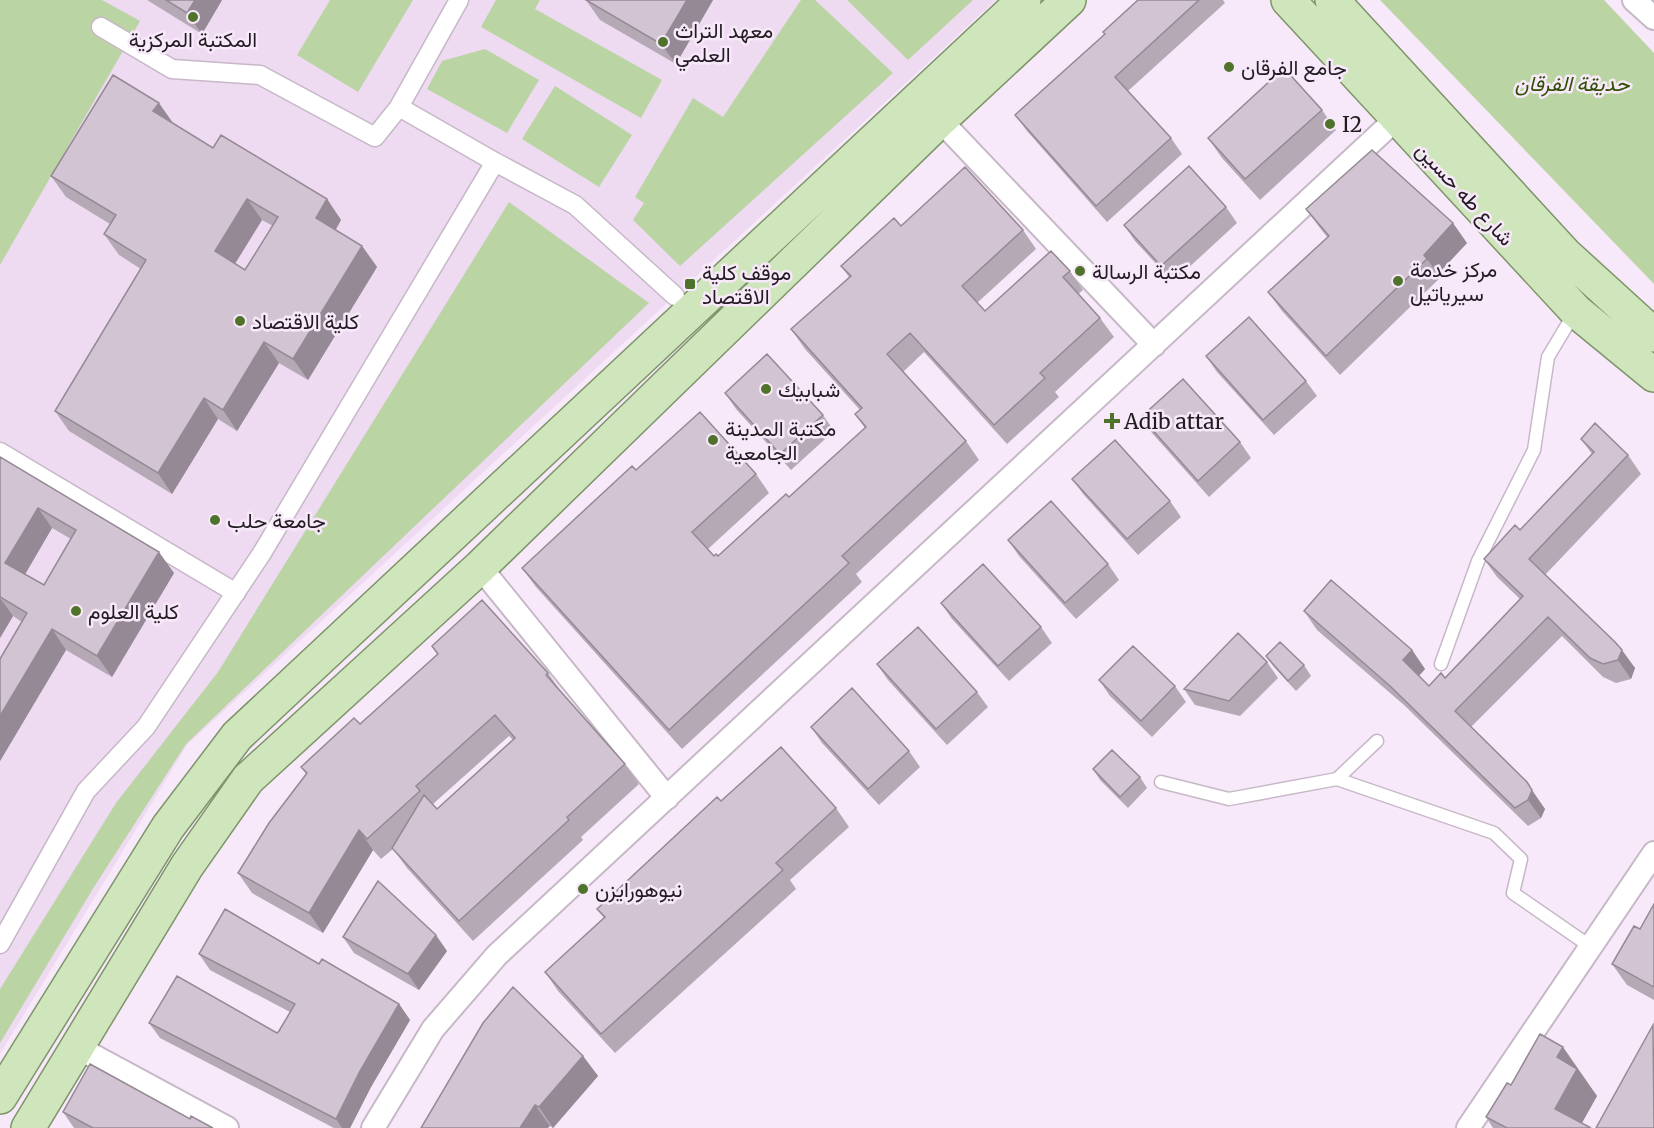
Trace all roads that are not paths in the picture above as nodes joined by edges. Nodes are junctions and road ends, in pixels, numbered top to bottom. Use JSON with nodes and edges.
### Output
{"nodes":[{"id":1,"x":459,"y":0,"type":"edge"},
{"id":2,"x":1024,"y":0,"type":"edge"},
{"id":3,"x":1069,"y":0,"type":"edge"},
{"id":4,"x":1288,"y":0,"type":"edge"},
{"id":5,"x":1332,"y":0,"type":"edge"},
{"id":6,"x":1634,"y":0,"type":"edge"},
{"id":7,"x":1654,"y":18,"type":"edge"},
{"id":8,"x":101,"y":27,"type":"dead end"},
{"id":9,"x":399,"y":106,"type":"junction"},
{"id":10,"x":1396,"y":119,"type":"junction"},
{"id":11,"x":940,"y":120,"type":"junction"},
{"id":12,"x":495,"y":162,"type":"junction"},
{"id":13,"x":675,"y":296,"type":"dead end"},
{"id":14,"x":1576,"y":311,"type":"junction"},
{"id":15,"x":1654,"y":335,"type":"edge"},
{"id":16,"x":1154,"y":345,"type":"junction"},
{"id":17,"x":1654,"y":375,"type":"edge"},
{"id":18,"x":0,"y":452,"type":"edge"},
{"id":19,"x":480,"y":567,"type":"junction"},
{"id":20,"x":236,"y":593,"type":"junction"},
{"id":21,"x":1441,"y":664,"type":"dead end"},
{"id":22,"x":1377,"y":741,"type":"dead end"},
{"id":23,"x":1337,"y":779,"type":"junction"},
{"id":24,"x":1161,"y":782,"type":"dead end"},
{"id":25,"x":667,"y":798,"type":"junction"},
{"id":26,"x":1653,"y":858,"type":"edge"},
{"id":27,"x":0,"y":944,"type":"edge"},
{"id":28,"x":1591,"y":947,"type":"junction"},
{"id":29,"x":75,"y":1046,"type":"junction"},
{"id":30,"x":0,"y":1097,"type":"edge"},
{"id":31,"x":28,"y":1128,"type":"edge"},
{"id":32,"x":227,"y":1128,"type":"edge"},
{"id":33,"x":373,"y":1128,"type":"edge"},
{"id":34,"x":1468,"y":1128,"type":"edge"}],
"edges":[{"from":1,"to":9,"type":"street"},
{"from":2,"to":30,"type":"main road"},
{"from":3,"to":11,"type":"main road"},
{"from":4,"to":10,"type":"main road","name":"شارع طه حسين"},
{"from":5,"to":15,"type":"main road","name":"شارع طه حسين"},
{"from":6,"to":7,"type":"street"},
{"from":8,"to":9,"type":"street"},
{"from":9,"to":12,"type":"street"},
{"from":10,"to":14,"type":"main road","name":"شارع طه حسين"},
{"from":10,"to":16,"type":"street"},
{"from":11,"to":16,"type":"street"},
{"from":11,"to":19,"type":"main road"},
{"from":12,"to":13,"type":"street"},
{"from":12,"to":20,"type":"street"},
{"from":14,"to":17,"type":"main road","name":"شارع طه حسين"},
{"from":14,"to":21,"type":"lane"},
{"from":16,"to":25,"type":"street"},
{"from":18,"to":20,"type":"street"},
{"from":19,"to":25,"type":"street"},
{"from":19,"to":29,"type":"main road"},
{"from":20,"to":27,"type":"street"},
{"from":22,"to":23,"type":"lane"},
{"from":23,"to":24,"type":"lane"},
{"from":23,"to":28,"type":"lane"},
{"from":25,"to":33,"type":"street"},
{"from":26,"to":28,"type":"street"},
{"from":28,"to":34,"type":"street"},
{"from":29,"to":31,"type":"main road"},
{"from":29,"to":32,"type":"street"}]}
